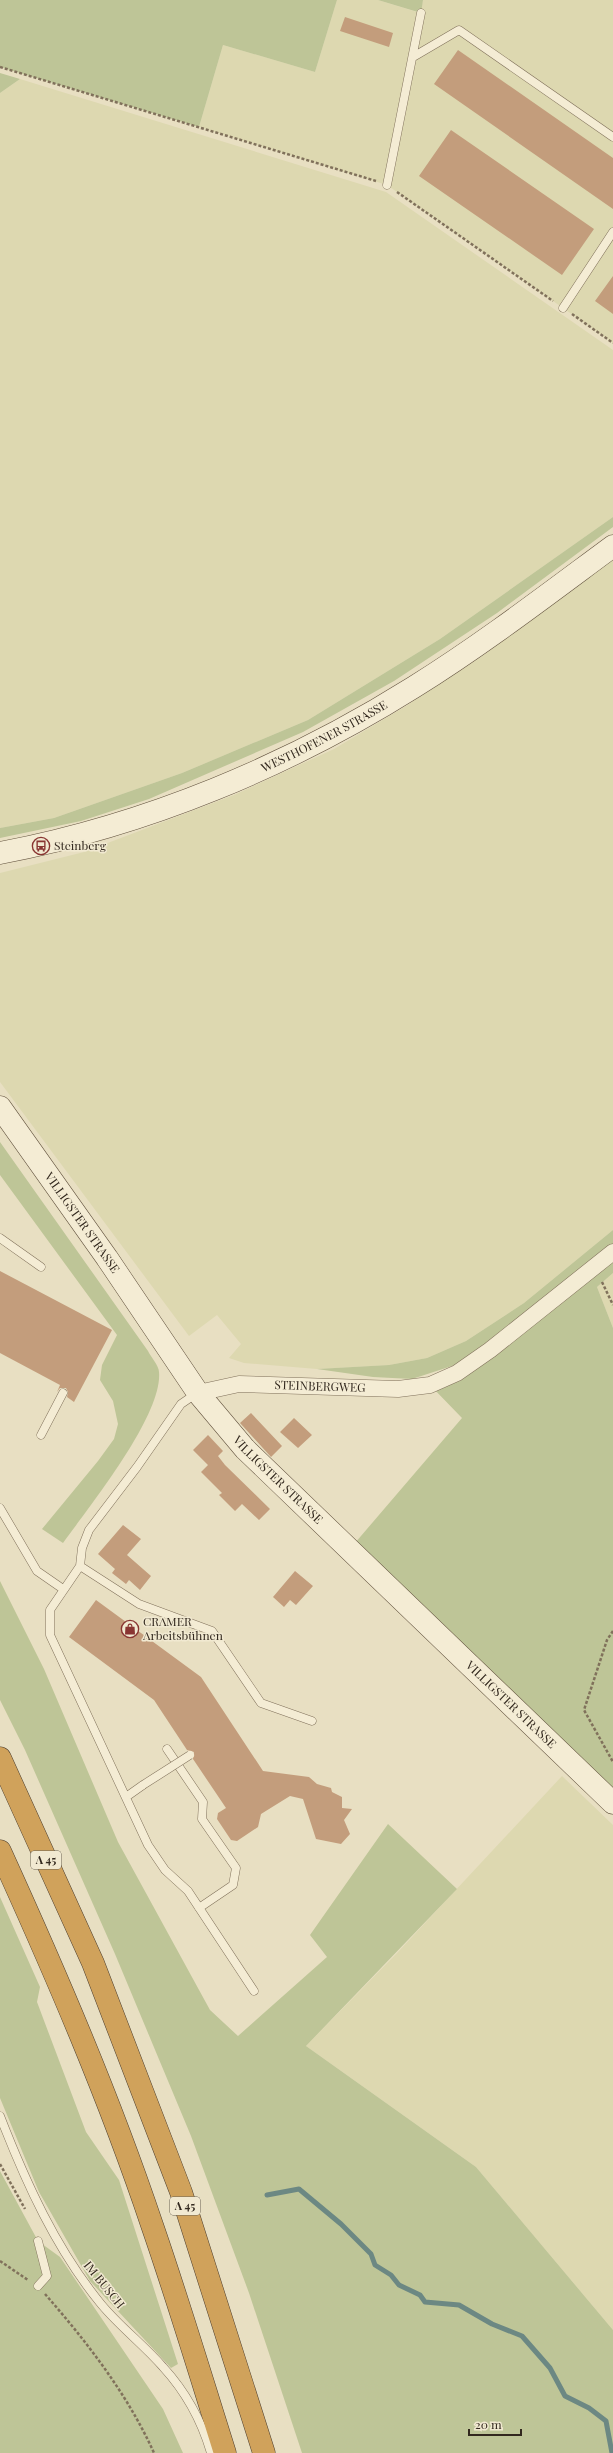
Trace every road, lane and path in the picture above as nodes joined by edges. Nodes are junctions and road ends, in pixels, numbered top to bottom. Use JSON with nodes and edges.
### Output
{"nodes":[{"id":1,"x":421,"y":14,"type":"dead end"},
{"id":2,"x":413,"y":57,"type":"junction"},
{"id":3,"x":0,"y":67,"type":"edge"},
{"id":4,"x":613,"y":137,"type":"edge"},
{"id":5,"x":387,"y":185,"type":"junction"},
{"id":6,"x":613,"y":232,"type":"edge"},
{"id":7,"x":564,"y":308,"type":"junction"},
{"id":8,"x":613,"y":343,"type":"edge"},
{"id":9,"x":613,"y":546,"type":"edge"},
{"id":10,"x":0,"y":853,"type":"edge"},
{"id":11,"x":0,"y":1107,"type":"edge"},
{"id":12,"x":0,"y":1238,"type":"edge"},
{"id":13,"x":613,"y":1252,"type":"edge"},
{"id":14,"x":595,"y":1266,"type":"junction"},
{"id":15,"x":40,"y":1267,"type":"dead end"},
{"id":16,"x":613,"y":1305,"type":"edge"},
{"id":17,"x":63,"y":1393,"type":"dead end"},
{"id":18,"x":198,"y":1393,"type":"junction"},
{"id":19,"x":41,"y":1435,"type":"dead end"},
{"id":20,"x":0,"y":1508,"type":"edge"},
{"id":21,"x":80,"y":1566,"type":"junction"},
{"id":22,"x":63,"y":1589,"type":"junction"},
{"id":23,"x":613,"y":1631,"type":"edge"},
{"id":24,"x":312,"y":1721,"type":"dead end"},
{"id":25,"x":167,"y":1749,"type":"dead end"},
{"id":26,"x":190,"y":1754,"type":"dead end"},
{"id":27,"x":0,"y":1758,"type":"edge"},
{"id":28,"x":613,"y":1762,"type":"edge"},
{"id":29,"x":126,"y":1797,"type":"junction"},
{"id":30,"x":613,"y":1803,"type":"edge"},
{"id":31,"x":0,"y":1851,"type":"edge"},
{"id":32,"x":199,"y":1908,"type":"junction"},
{"id":33,"x":254,"y":1991,"type":"dead end"},
{"id":34,"x":0,"y":2116,"type":"edge"},
{"id":35,"x":38,"y":2241,"type":"dead end"},
{"id":36,"x":0,"y":2261,"type":"edge"},
{"id":37,"x":38,"y":2286,"type":"junction"},
{"id":38,"x":154,"y":2453,"type":"edge"},
{"id":39,"x":211,"y":2453,"type":"edge"},
{"id":40,"x":225,"y":2453,"type":"edge"},
{"id":41,"x":264,"y":2453,"type":"edge"}],
"edges":[{"from":1,"to":2,"type":"lane"},
{"from":2,"to":4,"type":"lane"},
{"from":2,"to":5,"type":"lane"},
{"from":3,"to":5,"type":"path"},
{"from":5,"to":7,"type":"path"},
{"from":6,"to":7,"type":"lane"},
{"from":7,"to":8,"type":"path"},
{"from":9,"to":10,"type":"main road","name":"WESTHOFENER STRASSE"},
{"from":11,"to":18,"type":"main road","name":"VILLIGSTER STRASSE"},
{"from":12,"to":15,"type":"lane"},
{"from":13,"to":14,"type":"street","name":"STEINBERGWEG"},
{"from":14,"to":16,"type":"path"},
{"from":14,"to":18,"type":"street","name":"STEINBERGWEG"},
{"from":17,"to":19,"type":"lane"},
{"from":18,"to":21,"type":"lane","name":"STEINBERGWEG"},
{"from":18,"to":30,"type":"main road","name":"VILLIGSTER STRASSE"},
{"from":20,"to":22,"type":"lane"},
{"from":21,"to":22,"type":"lane"},
{"from":21,"to":24,"type":"lane"},
{"from":22,"to":29,"type":"lane"},
{"from":23,"to":28,"type":"path"},
{"from":25,"to":32,"type":"lane"},
{"from":26,"to":29,"type":"lane","bridge":true},
{"from":27,"to":41,"type":"highway","number":"A 45"},
{"from":29,"to":32,"type":"lane"},
{"from":31,"to":40,"type":"highway"},
{"from":32,"to":33,"type":"lane"},
{"from":34,"to":39,"type":"lane","name":"IM BUSCH"},
{"from":35,"to":37,"type":"lane"},
{"from":36,"to":37,"type":"path"},
{"from":37,"to":38,"type":"path"}]}
